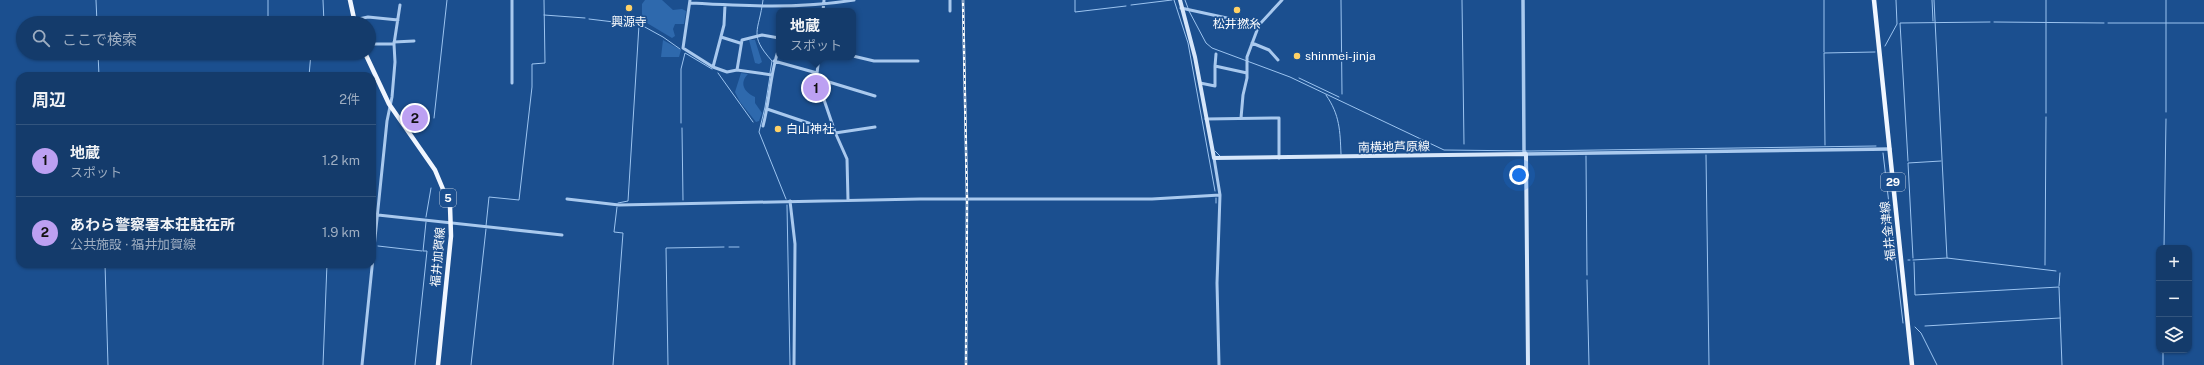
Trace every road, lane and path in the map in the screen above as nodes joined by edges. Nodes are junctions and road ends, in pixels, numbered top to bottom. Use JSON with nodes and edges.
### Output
{"nodes":[{"id":1,"x":350,"y":0,"type":"edge"},
{"id":2,"x":512,"y":0,"type":"edge"},
{"id":3,"x":723,"y":0,"type":"edge"},
{"id":4,"x":778,"y":0,"type":"edge"},
{"id":5,"x":824,"y":0,"type":"edge"},
{"id":6,"x":854,"y":0,"type":"edge"},
{"id":7,"x":950,"y":0,"type":"edge"},
{"id":8,"x":1180,"y":0,"type":"edge"},
{"id":9,"x":1282,"y":0,"type":"edge"},
{"id":10,"x":1523,"y":0,"type":"edge"},
{"id":11,"x":1874,"y":0,"type":"edge"},
{"id":12,"x":690,"y":1,"type":"edge"},
{"id":13,"x":400,"y":5,"type":"dead end"},
{"id":14,"x":724,"y":5,"type":"junction"},
{"id":15,"x":824,"y":5,"type":"junction"},
{"id":16,"x":778,"y":6,"type":"junction"},
{"id":17,"x":792,"y":6,"type":"joint"},
{"id":18,"x":824,"y":8,"type":"edge"},
{"id":19,"x":1181,"y":8,"type":"junction"},
{"id":20,"x":950,"y":11,"type":"dead end"},
{"id":21,"x":354,"y":16,"type":"edge"},
{"id":22,"x":376,"y":18,"type":"edge"},
{"id":23,"x":398,"y":20,"type":"junction"},
{"id":24,"x":1259,"y":25,"type":"junction"},
{"id":25,"x":721,"y":37,"type":"junction"},
{"id":26,"x":776,"y":37,"type":"edge"},
{"id":27,"x":414,"y":41,"type":"dead end"},
{"id":28,"x":394,"y":43,"type":"junction"},
{"id":29,"x":740,"y":43,"type":"junction"},
{"id":30,"x":1252,"y":43,"type":"junction"},
{"id":31,"x":376,"y":44,"type":"edge"},
{"id":32,"x":1216,"y":54,"type":"dead end"},
{"id":33,"x":776,"y":56,"type":"edge"},
{"id":34,"x":856,"y":57,"type":"edge"},
{"id":35,"x":367,"y":60,"type":"edge"},
{"id":36,"x":819,"y":60,"type":"edge"},
{"id":37,"x":1278,"y":60,"type":"dead end"},
{"id":38,"x":774,"y":61,"type":"junction"},
{"id":39,"x":918,"y":61,"type":"dead end"},
{"id":40,"x":1215,"y":66,"type":"junction"},
{"id":41,"x":713,"y":68,"type":"junction"},
{"id":42,"x":737,"y":70,"type":"junction"},
{"id":43,"x":373,"y":72,"type":"edge"},
{"id":44,"x":818,"y":73,"type":"junction"},
{"id":45,"x":1246,"y":73,"type":"junction"},
{"id":46,"x":770,"y":75,"type":"junction"},
{"id":47,"x":376,"y":77,"type":"edge"},
{"id":48,"x":819,"y":79,"type":"junction"},
{"id":49,"x":512,"y":83,"type":"dead end"},
{"id":50,"x":1200,"y":83,"type":"junction"},
{"id":51,"x":875,"y":96,"type":"dead end"},
{"id":52,"x":389,"y":104,"type":"junction"},
{"id":53,"x":768,"y":109,"type":"junction"},
{"id":54,"x":1241,"y":118,"type":"junction"},
{"id":55,"x":1206,"y":119,"type":"junction"},
{"id":56,"x":762,"y":126,"type":"dead end"},
{"id":57,"x":875,"y":127,"type":"dead end"},
{"id":58,"x":835,"y":132,"type":"junction"},
{"id":59,"x":1890,"y":150,"type":"junction"},
{"id":60,"x":1525,"y":151,"type":"junction"},
{"id":61,"x":1214,"y":158,"type":"junction"},
{"id":62,"x":1279,"y":158,"type":"junction"},
{"id":63,"x":1220,"y":194,"type":"junction"},
{"id":64,"x":567,"y":199,"type":"dead end"},
{"id":65,"x":848,"y":200,"type":"junction"},
{"id":66,"x":790,"y":201,"type":"junction"},
{"id":67,"x":378,"y":214,"type":"junction"},
{"id":68,"x":452,"y":223,"type":"junction"},
{"id":69,"x":376,"y":233,"type":"edge"},
{"id":70,"x":562,"y":235,"type":"dead end"},
{"id":71,"x":372,"y":268,"type":"edge"},
{"id":72,"x":362,"y":365,"type":"edge"},
{"id":73,"x":438,"y":365,"type":"edge"},
{"id":74,"x":794,"y":365,"type":"edge"},
{"id":75,"x":1218,"y":365,"type":"edge"},
{"id":76,"x":1528,"y":365,"type":"edge"},
{"id":77,"x":1912,"y":365,"type":"edge"}],
"edges":[{"from":1,"to":21,"type":"main road"},
{"from":2,"to":49,"type":"street"},
{"from":3,"to":14,"type":"street"},
{"from":4,"to":16,"type":"street"},
{"from":5,"to":15,"type":"street"},
{"from":6,"to":15,"type":"street"},
{"from":7,"to":20,"type":"street"},
{"from":8,"to":19,"type":"main road"},
{"from":9,"to":24,"type":"street"},
{"from":10,"to":60,"type":"street"},
{"from":11,"to":59,"type":"main road","name":"福井金津線","number":"29"},
{"from":12,"to":14,"type":"street"},
{"from":12,"to":41,"type":"street"},
{"from":13,"to":23,"type":"street"},
{"from":14,"to":16,"type":"street"},
{"from":14,"to":25,"type":"street"},
{"from":15,"to":17,"type":"street"},
{"from":15,"to":18,"type":"street"},
{"from":16,"to":17,"type":"street"},
{"from":19,"to":24,"type":"street"},
{"from":19,"to":50,"type":"main road"},
{"from":22,"to":23,"type":"street"},
{"from":23,"to":28,"type":"street"},
{"from":24,"to":30,"type":"street"},
{"from":25,"to":29,"type":"street"},
{"from":25,"to":41,"type":"street"},
{"from":26,"to":29,"type":"street"},
{"from":27,"to":28,"type":"street"},
{"from":28,"to":31,"type":"street"},
{"from":28,"to":52,"type":"street"},
{"from":29,"to":42,"type":"street"},
{"from":30,"to":37,"type":"street"},
{"from":30,"to":45,"type":"street"},
{"from":32,"to":40,"type":"street"},
{"from":33,"to":38,"type":"street"},
{"from":34,"to":39,"type":"street"},
{"from":35,"to":43,"type":"main road","name":"福井加賀線","number":"5"},
{"from":36,"to":44,"type":"street"},
{"from":38,"to":44,"type":"street"},
{"from":38,"to":46,"type":"street"},
{"from":40,"to":45,"type":"street"},
{"from":40,"to":50,"type":"street"},
{"from":41,"to":42,"type":"street"},
{"from":42,"to":46,"type":"street"},
{"from":44,"to":48,"type":"street"},
{"from":45,"to":54,"type":"street"},
{"from":46,"to":53,"type":"street"},
{"from":47,"to":52,"type":"main road","name":"福井加賀線","number":"5"},
{"from":48,"to":51,"type":"street"},
{"from":48,"to":58,"type":"street"},
{"from":50,"to":55,"type":"main road"},
{"from":52,"to":67,"type":"street"},
{"from":52,"to":68,"type":"main road","name":"福井加賀線","number":"5"},
{"from":53,"to":56,"type":"street"},
{"from":53,"to":58,"type":"street"},
{"from":54,"to":55,"type":"street"},
{"from":54,"to":62,"type":"street"},
{"from":55,"to":61,"type":"main road"},
{"from":57,"to":58,"type":"street"},
{"from":58,"to":65,"type":"street"},
{"from":59,"to":60,"type":"street"},
{"from":59,"to":77,"type":"main road","name":"福井金津線","number":"29"},
{"from":60,"to":62,"type":"main road","name":"南横地芦原線"},
{"from":60,"to":76,"type":"main road"},
{"from":61,"to":62,"type":"main road","name":"南横地芦原線"},
{"from":61,"to":63,"type":"street"},
{"from":63,"to":65,"type":"street"},
{"from":63,"to":75,"type":"street"},
{"from":64,"to":66,"type":"street"},
{"from":65,"to":66,"type":"street"},
{"from":66,"to":74,"type":"street"},
{"from":67,"to":68,"type":"street"},
{"from":67,"to":69,"type":"street"},
{"from":68,"to":70,"type":"street"},
{"from":68,"to":73,"type":"main road","name":"福井加賀線","number":"5"},
{"from":71,"to":72,"type":"street"}]}
